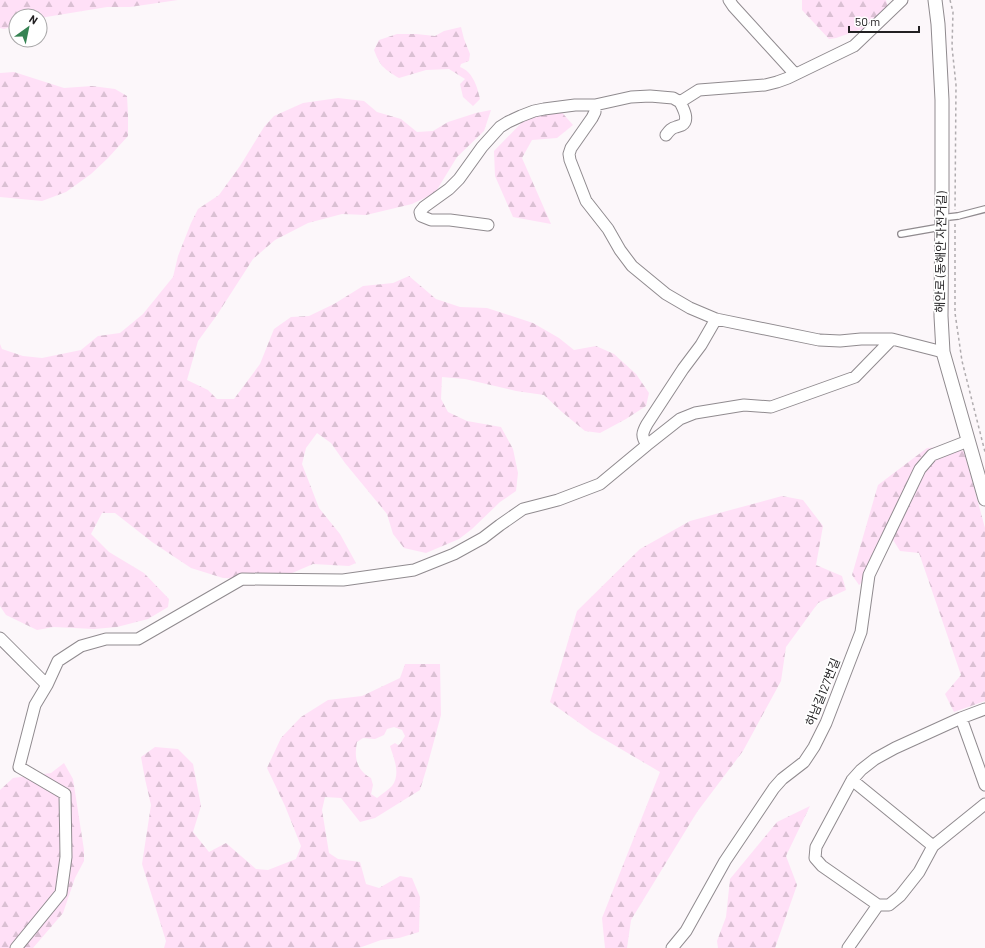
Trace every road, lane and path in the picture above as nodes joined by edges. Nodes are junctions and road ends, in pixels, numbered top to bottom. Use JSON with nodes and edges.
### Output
{"nodes":[{"id":1,"x":729,"y":0,"type":"edge"},
{"id":2,"x":902,"y":0,"type":"edge"},
{"id":3,"x":935,"y":0,"type":"edge"},
{"id":4,"x":950,"y":0,"type":"edge"},
{"id":5,"x":795,"y":74,"type":"junction"},
{"id":6,"x":680,"y":102,"type":"junction"},
{"id":7,"x":595,"y":105,"type":"junction"},
{"id":8,"x":666,"y":135,"type":"dead end"},
{"id":9,"x":985,"y":209,"type":"edge"},
{"id":10,"x":949,"y":219,"type":"junction"},
{"id":11,"x":955,"y":224,"type":"dead end"},
{"id":12,"x":488,"y":225,"type":"dead end"},
{"id":13,"x":901,"y":234,"type":"dead end"},
{"id":14,"x":716,"y":319,"type":"junction"},
{"id":15,"x":892,"y":339,"type":"junction"},
{"id":16,"x":943,"y":352,"type":"junction"},
{"id":17,"x":968,"y":441,"type":"junction"},
{"id":18,"x":647,"y":444,"type":"junction"},
{"id":19,"x":985,"y":452,"type":"edge"},
{"id":20,"x":985,"y":499,"type":"edge"},
{"id":21,"x":0,"y":638,"type":"edge"},
{"id":22,"x":47,"y":685,"type":"junction"},
{"id":23,"x":985,"y":709,"type":"edge"},
{"id":24,"x":962,"y":718,"type":"junction"},
{"id":25,"x":852,"y":780,"type":"junction"},
{"id":26,"x":985,"y":785,"type":"edge"},
{"id":27,"x":985,"y":804,"type":"edge"},
{"id":28,"x":933,"y":846,"type":"junction"},
{"id":29,"x":878,"y":905,"type":"junction"},
{"id":30,"x":16,"y":948,"type":"edge"},
{"id":31,"x":672,"y":948,"type":"edge"},
{"id":32,"x":848,"y":948,"type":"edge"}],
"edges":[{"from":1,"to":5,"type":"street"},
{"from":2,"to":5,"type":"street"},
{"from":3,"to":10,"type":"street","name":"해안로 (동해안 자전거길)"},
{"from":4,"to":10,"type":"path"},
{"from":5,"to":6,"type":"street"},
{"from":6,"to":7,"type":"street"},
{"from":6,"to":8,"type":"street"},
{"from":7,"to":12,"type":"street"},
{"from":7,"to":14,"type":"street"},
{"from":9,"to":10,"type":"lane"},
{"from":10,"to":13,"type":"lane"},
{"from":10,"to":16,"type":"street","name":"해안로 (동해안 자전거길)"},
{"from":11,"to":19,"type":"path"},
{"from":14,"to":15,"type":"street"},
{"from":14,"to":18,"type":"street"},
{"from":15,"to":16,"type":"street"},
{"from":15,"to":18,"type":"street"},
{"from":16,"to":17,"type":"street","name":"해안로 (동해안 자전거길)"},
{"from":17,"to":20,"type":"street","name":"해안로 (동해안 자전거길)"},
{"from":17,"to":31,"type":"street","name":"하남길127번길"},
{"from":18,"to":22,"type":"street"},
{"from":21,"to":22,"type":"street"},
{"from":22,"to":30,"type":"street"},
{"from":23,"to":24,"type":"street"},
{"from":24,"to":25,"type":"street"},
{"from":24,"to":26,"type":"street"},
{"from":25,"to":28,"type":"street"},
{"from":25,"to":29,"type":"street"},
{"from":27,"to":28,"type":"street"},
{"from":28,"to":29,"type":"street"},
{"from":29,"to":32,"type":"street"}]}
